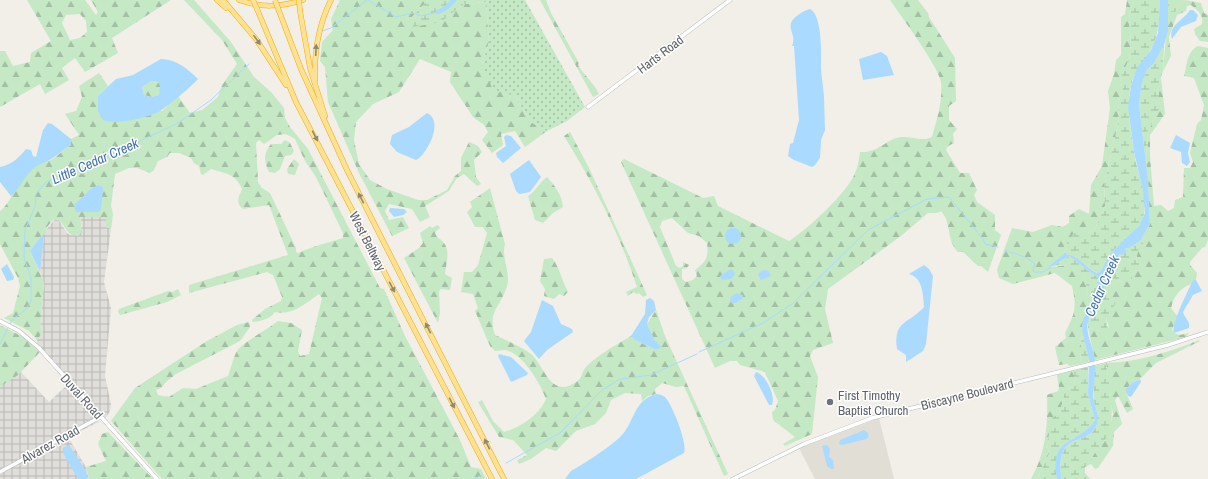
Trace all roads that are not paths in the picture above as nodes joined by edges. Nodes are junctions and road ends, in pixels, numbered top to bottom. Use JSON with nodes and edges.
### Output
{"nodes":[{"id":1,"x":217,"y":0,"type":"edge"},
{"id":2,"x":223,"y":0,"type":"edge"},
{"id":3,"x":239,"y":0,"type":"edge"},
{"id":4,"x":253,"y":0,"type":"edge"},
{"id":5,"x":275,"y":0,"type":"edge"},
{"id":6,"x":299,"y":0,"type":"edge"},
{"id":7,"x":303,"y":0,"type":"edge"},
{"id":8,"x":331,"y":0,"type":"edge"},
{"id":9,"x":730,"y":0,"type":"edge"},
{"id":10,"x":245,"y":25,"type":"junction"},
{"id":11,"x":317,"y":89,"type":"junction"},
{"id":12,"x":296,"y":102,"type":"junction"},
{"id":13,"x":588,"y":107,"type":"dead end"},
{"id":14,"x":347,"y":170,"type":"junction"},
{"id":15,"x":0,"y":321,"type":"edge"},
{"id":16,"x":1208,"y":332,"type":"edge"},
{"id":17,"x":100,"y":417,"type":"junction"},
{"id":18,"x":0,"y":472,"type":"edge"},
{"id":19,"x":735,"y":478,"type":"edge"},
{"id":20,"x":156,"y":479,"type":"edge"},
{"id":21,"x":492,"y":479,"type":"edge"},
{"id":22,"x":504,"y":479,"type":"edge"}],
"edges":[{"from":1,"to":10,"type":"highway"},
{"from":2,"to":10,"type":"highway"},
{"from":3,"to":7,"type":"highway"},
{"from":4,"to":12,"type":"highway","name":"West Beltway","bridge":true},
{"from":5,"to":14,"type":"highway","name":"West Beltway","bridge":true},
{"from":6,"to":11,"type":"highway","bridge":true},
{"from":11,"to":8,"type":"highway","one_way":true},
{"from":9,"to":13,"type":"street","name":"Harts Road"},
{"from":10,"to":12,"type":"highway","one_way":true},
{"from":11,"to":14,"type":"highway"},
{"from":12,"to":21,"type":"highway","name":"West Beltway","one_way":true},
{"from":22,"to":14,"type":"highway","name":"West Beltway","one_way":true},
{"from":15,"to":17,"type":"street","name":"Duval Road"},
{"from":16,"to":19,"type":"street","name":"Biscayne Boulevard"},
{"from":17,"to":18,"type":"street","name":"Alvarez Road"},
{"from":17,"to":20,"type":"street","name":"Duval Road"}]}
